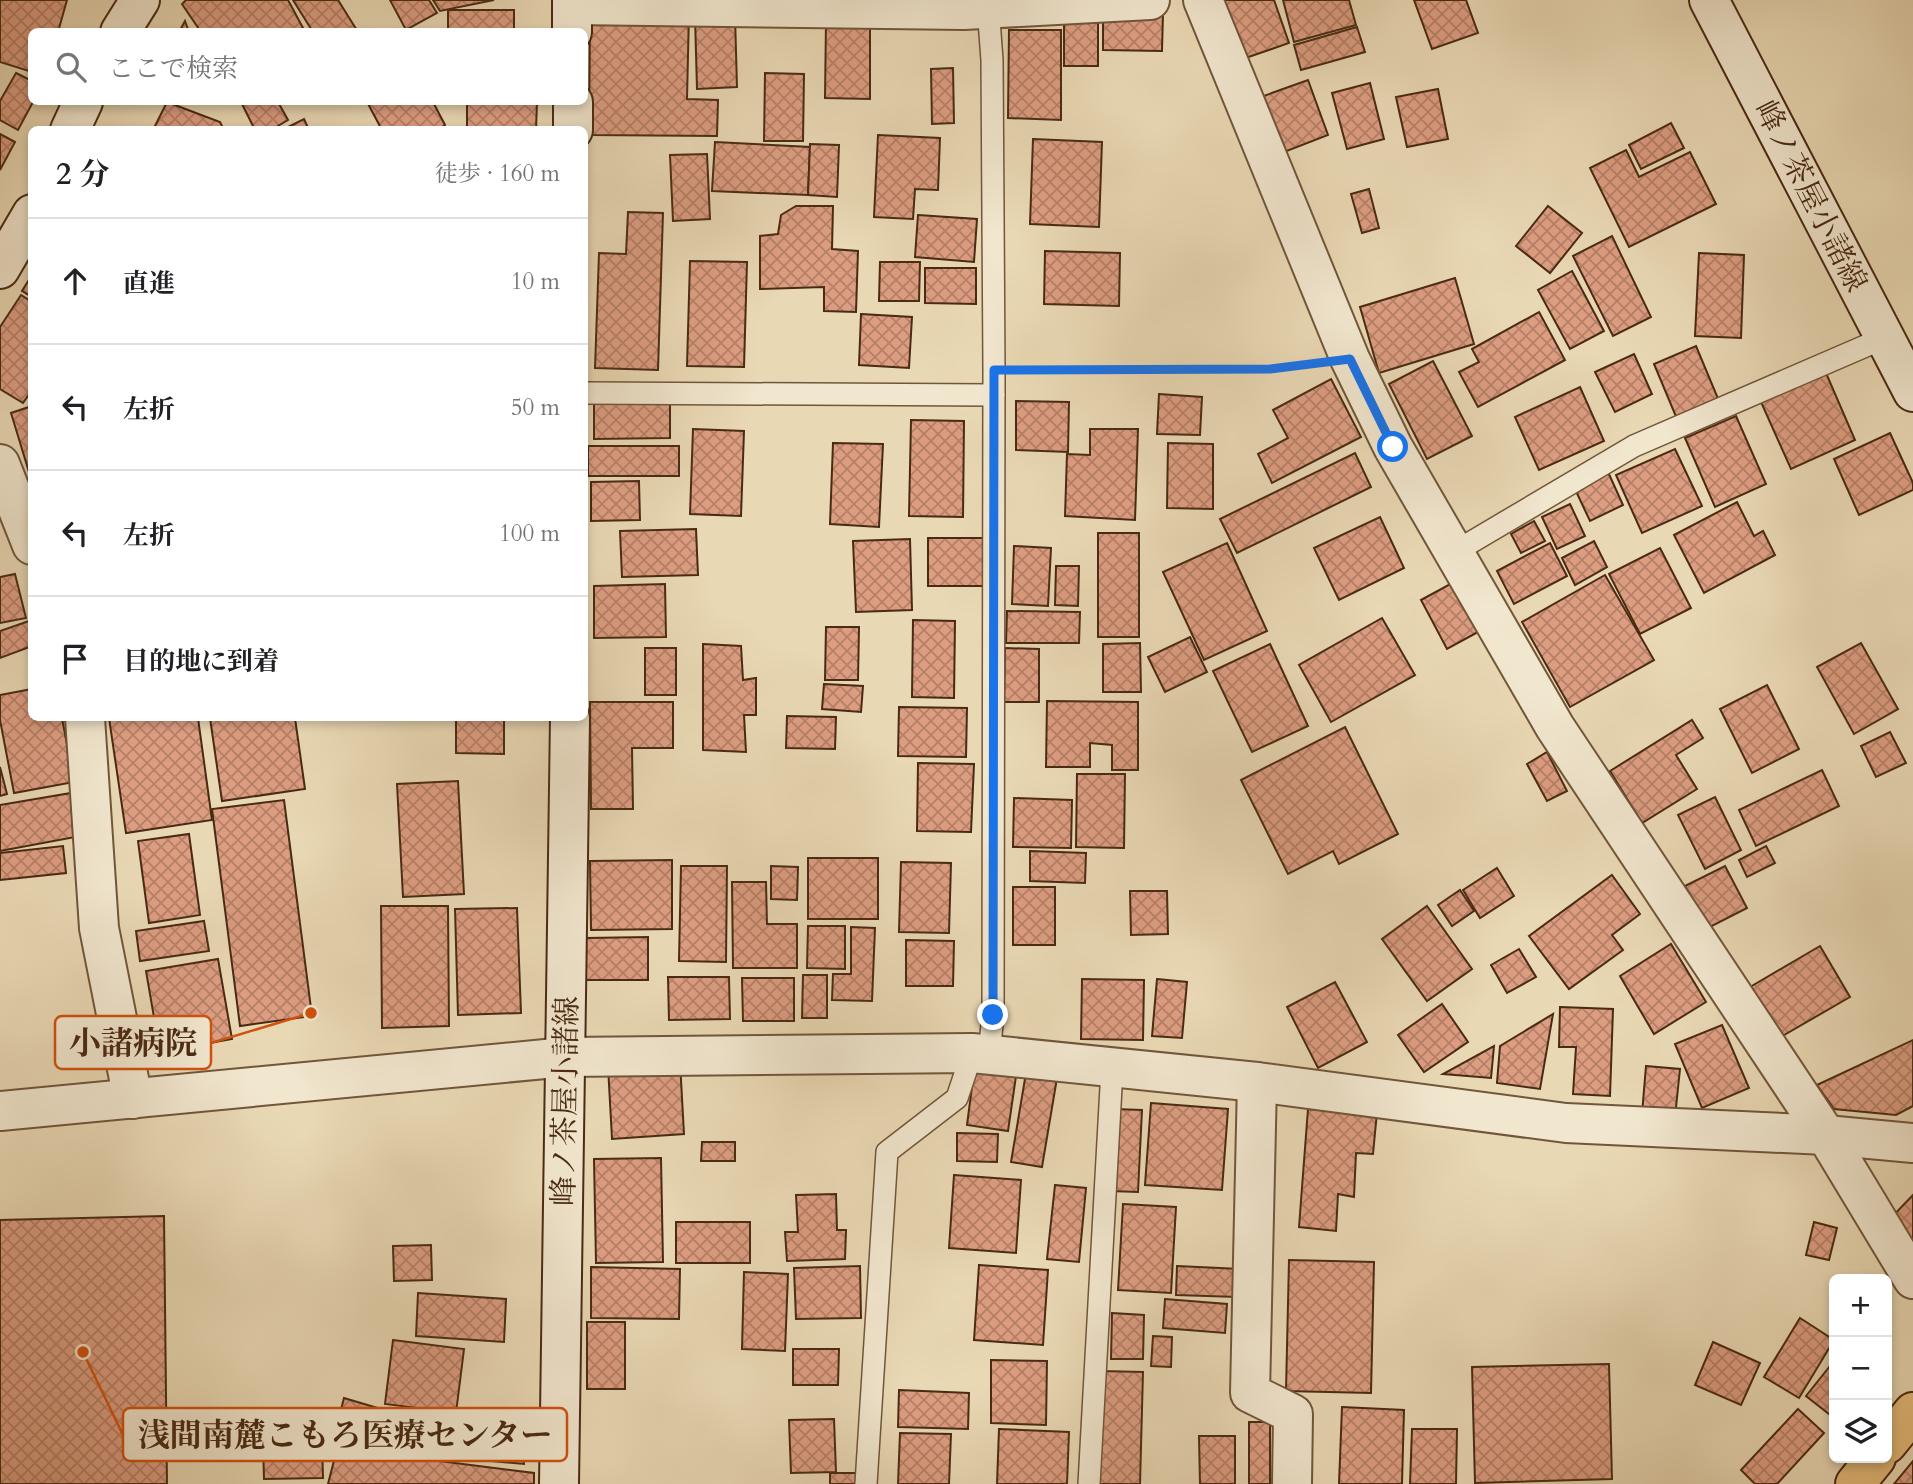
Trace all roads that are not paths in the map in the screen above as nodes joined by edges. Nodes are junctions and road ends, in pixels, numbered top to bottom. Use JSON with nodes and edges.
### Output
{"nodes":[{"id":1,"x":1150,"y":0,"type":"edge"},
{"id":2,"x":1203,"y":0,"type":"edge"},
{"id":3,"x":1709,"y":0,"type":"edge"},
{"id":4,"x":972,"y":6,"type":"edge"},
{"id":5,"x":572,"y":12,"type":"edge"},
{"id":6,"x":82,"y":105,"type":"edge"},
{"id":7,"x":573,"y":105,"type":"edge"},
{"id":8,"x":73,"y":126,"type":"edge"},
{"id":9,"x":573,"y":126,"type":"edge"},
{"id":10,"x":28,"y":221,"type":"edge"},
{"id":11,"x":0,"y":269,"type":"edge"},
{"id":12,"x":1884,"y":338,"type":"junction"},
{"id":13,"x":1913,"y":392,"type":"edge"},
{"id":14,"x":588,"y":393,"type":"edge"},
{"id":15,"x":994,"y":395,"type":"junction"},
{"id":16,"x":0,"y":464,"type":"edge"},
{"id":17,"x":28,"y":535,"type":"edge"},
{"id":18,"x":1453,"y":553,"type":"junction"},
{"id":19,"x":85,"y":721,"type":"edge"},
{"id":20,"x":570,"y":721,"type":"edge"},
{"id":21,"x":981,"y":1054,"type":"junction"},
{"id":22,"x":566,"y":1057,"type":"junction"},
{"id":23,"x":1112,"y":1069,"type":"junction"},
{"id":24,"x":1257,"y":1083,"type":"junction"},
{"id":25,"x":133,"y":1099,"type":"junction"},
{"id":26,"x":0,"y":1111,"type":"edge"},
{"id":27,"x":1826,"y":1135,"type":"junction"},
{"id":28,"x":1913,"y":1143,"type":"edge"},
{"id":29,"x":1913,"y":1279,"type":"edge"},
{"id":30,"x":1913,"y":1412,"type":"edge"},
{"id":31,"x":1892,"y":1438,"type":"edge"},
{"id":32,"x":1872,"y":1463,"type":"edge"},
{"id":33,"x":559,"y":1484,"type":"edge"},
{"id":34,"x":866,"y":1484,"type":"edge"},
{"id":35,"x":1088,"y":1484,"type":"edge"},
{"id":36,"x":1292,"y":1484,"type":"edge"},
{"id":37,"x":1855,"y":1484,"type":"edge"}],
"edges":[{"from":1,"to":4,"type":"street"},
{"from":2,"to":18,"type":"street"},
{"from":3,"to":12,"type":"street","name":"峰ノ茶屋小諸線"},
{"from":4,"to":5,"type":"street"},
{"from":4,"to":15,"type":"lane"},
{"from":6,"to":8,"type":"street"},
{"from":7,"to":9,"type":"street"},
{"from":10,"to":11,"type":"street"},
{"from":12,"to":13,"type":"street","name":"峰ノ茶屋小諸線"},
{"from":12,"to":18,"type":"lane"},
{"from":14,"to":15,"type":"lane"},
{"from":15,"to":21,"type":"lane"},
{"from":16,"to":17,"type":"street"},
{"from":18,"to":27,"type":"street"},
{"from":19,"to":25,"type":"street"},
{"from":20,"to":22,"type":"street","name":"峰ノ茶屋小諸線"},
{"from":21,"to":22,"type":"street"},
{"from":21,"to":23,"type":"street"},
{"from":21,"to":34,"type":"lane"},
{"from":22,"to":25,"type":"street"},
{"from":22,"to":33,"type":"street","name":"峰ノ茶屋小諸線"},
{"from":23,"to":24,"type":"street"},
{"from":23,"to":35,"type":"lane"},
{"from":24,"to":27,"type":"street"},
{"from":24,"to":36,"type":"street"},
{"from":25,"to":26,"type":"street"},
{"from":27,"to":28,"type":"street"},
{"from":27,"to":29,"type":"street"},
{"from":30,"to":31,"type":"highway"},
{"from":32,"to":37,"type":"highway"}]}
